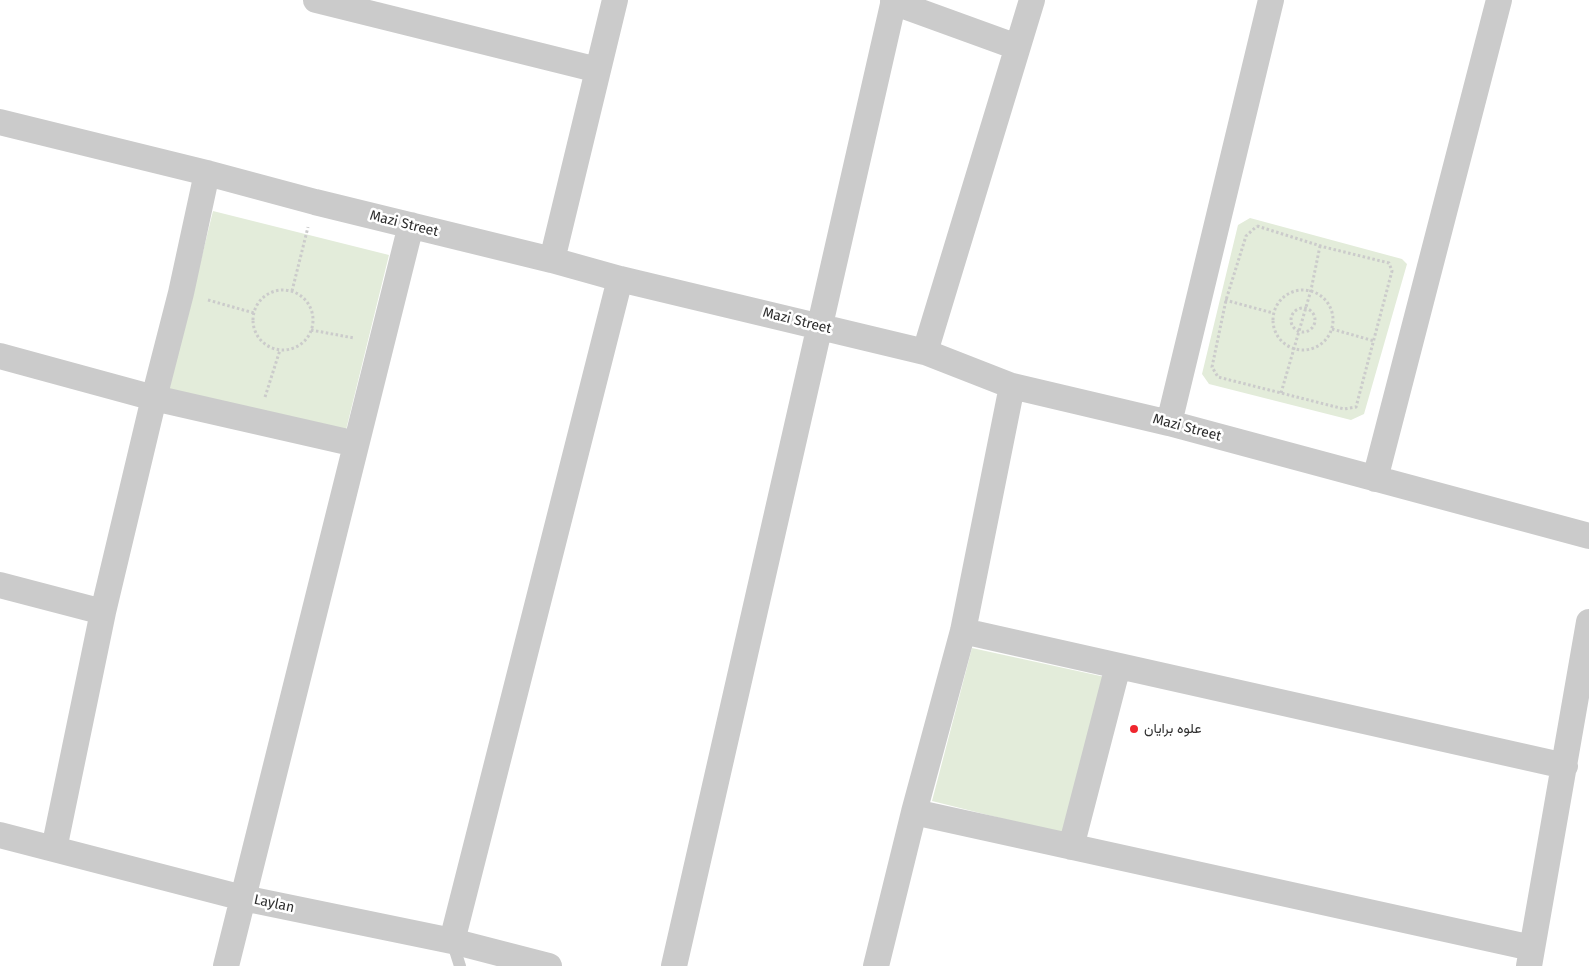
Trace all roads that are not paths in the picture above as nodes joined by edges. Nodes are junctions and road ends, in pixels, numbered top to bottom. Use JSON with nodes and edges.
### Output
{"nodes":[{"id":1,"x":316,"y":0,"type":"edge"},
{"id":2,"x":615,"y":0,"type":"edge"},
{"id":3,"x":1032,"y":0,"type":"edge"},
{"id":4,"x":1271,"y":0,"type":"edge"},
{"id":5,"x":1499,"y":0,"type":"edge"},
{"id":6,"x":894,"y":1,"type":"edge"},
{"id":7,"x":400,"y":10,"type":"edge"},
{"id":8,"x":1017,"y":47,"type":"junction"},
{"id":9,"x":598,"y":70,"type":"junction"},
{"id":10,"x":0,"y":122,"type":"edge"},
{"id":11,"x":207,"y":173,"type":"junction"},
{"id":12,"x":411,"y":225,"type":"junction"},
{"id":13,"x":552,"y":260,"type":"junction"},
{"id":14,"x":620,"y":278,"type":"junction"},
{"id":15,"x":818,"y":326,"type":"junction"},
{"id":16,"x":925,"y":352,"type":"junction"},
{"id":17,"x":0,"y":356,"type":"edge"},
{"id":18,"x":1012,"y":386,"type":"junction"},
{"id":19,"x":154,"y":398,"type":"junction"},
{"id":20,"x":1169,"y":423,"type":"junction"},
{"id":21,"x":356,"y":444,"type":"junction"},
{"id":22,"x":1376,"y":479,"type":"junction"},
{"id":23,"x":1589,"y":536,"type":"edge"},
{"id":24,"x":0,"y":585,"type":"edge"},
{"id":25,"x":103,"y":612,"type":"junction"},
{"id":26,"x":1589,"y":622,"type":"edge"},
{"id":27,"x":963,"y":631,"type":"junction"},
{"id":28,"x":1118,"y":666,"type":"junction"},
{"id":29,"x":1565,"y":766,"type":"junction"},
{"id":30,"x":914,"y":812,"type":"junction"},
{"id":31,"x":0,"y":835,"type":"edge"},
{"id":32,"x":1071,"y":846,"type":"junction"},
{"id":33,"x":54,"y":849,"type":"junction"},
{"id":34,"x":243,"y":898,"type":"junction"},
{"id":35,"x":452,"y":941,"type":"junction"},
{"id":36,"x":1531,"y":957,"type":"edge"},
{"id":37,"x":226,"y":966,"type":"edge"},
{"id":38,"x":460,"y":966,"type":"edge"},
{"id":39,"x":549,"y":966,"type":"edge"},
{"id":40,"x":674,"y":966,"type":"edge"},
{"id":41,"x":876,"y":966,"type":"edge"}],
"edges":[{"from":1,"to":7,"type":"street"},
{"from":2,"to":9,"type":"street"},
{"from":3,"to":8,"type":"street"},
{"from":4,"to":20,"type":"street"},
{"from":5,"to":22,"type":"street"},
{"from":6,"to":8,"type":"street"},
{"from":6,"to":15,"type":"street"},
{"from":7,"to":9,"type":"street"},
{"from":8,"to":16,"type":"street"},
{"from":9,"to":13,"type":"street"},
{"from":10,"to":11,"type":"street","name":"Mazi Street"},
{"from":11,"to":12,"type":"street","name":"Mazi Street"},
{"from":11,"to":19,"type":"street"},
{"from":12,"to":13,"type":"street","name":"Mazi Street"},
{"from":12,"to":21,"type":"street"},
{"from":13,"to":14,"type":"street","name":"Mazi Street"},
{"from":14,"to":15,"type":"street","name":"Mazi Street"},
{"from":14,"to":35,"type":"street"},
{"from":15,"to":16,"type":"street","name":"Mazi Street"},
{"from":15,"to":40,"type":"street"},
{"from":16,"to":18,"type":"street","name":"Mazi Street"},
{"from":17,"to":19,"type":"street"},
{"from":18,"to":20,"type":"street","name":"Mazi Street"},
{"from":18,"to":27,"type":"street"},
{"from":19,"to":21,"type":"street"},
{"from":19,"to":25,"type":"street"},
{"from":20,"to":22,"type":"street","name":"Mazi Street"},
{"from":21,"to":34,"type":"street"},
{"from":22,"to":23,"type":"street","name":"Mazi Street"},
{"from":24,"to":25,"type":"street"},
{"from":25,"to":33,"type":"street"},
{"from":26,"to":29,"type":"street"},
{"from":27,"to":28,"type":"street"},
{"from":27,"to":30,"type":"street"},
{"from":28,"to":29,"type":"street"},
{"from":28,"to":32,"type":"street"},
{"from":29,"to":36,"type":"street"},
{"from":30,"to":32,"type":"street"},
{"from":30,"to":41,"type":"street"},
{"from":31,"to":33,"type":"street","name":"Laylan"},
{"from":32,"to":36,"type":"street"},
{"from":33,"to":34,"type":"street","name":"Laylan"},
{"from":34,"to":35,"type":"street","name":"Laylan"},
{"from":34,"to":37,"type":"street"},
{"from":35,"to":38,"type":"lane"},
{"from":35,"to":39,"type":"street","name":"Laylan"}]}
